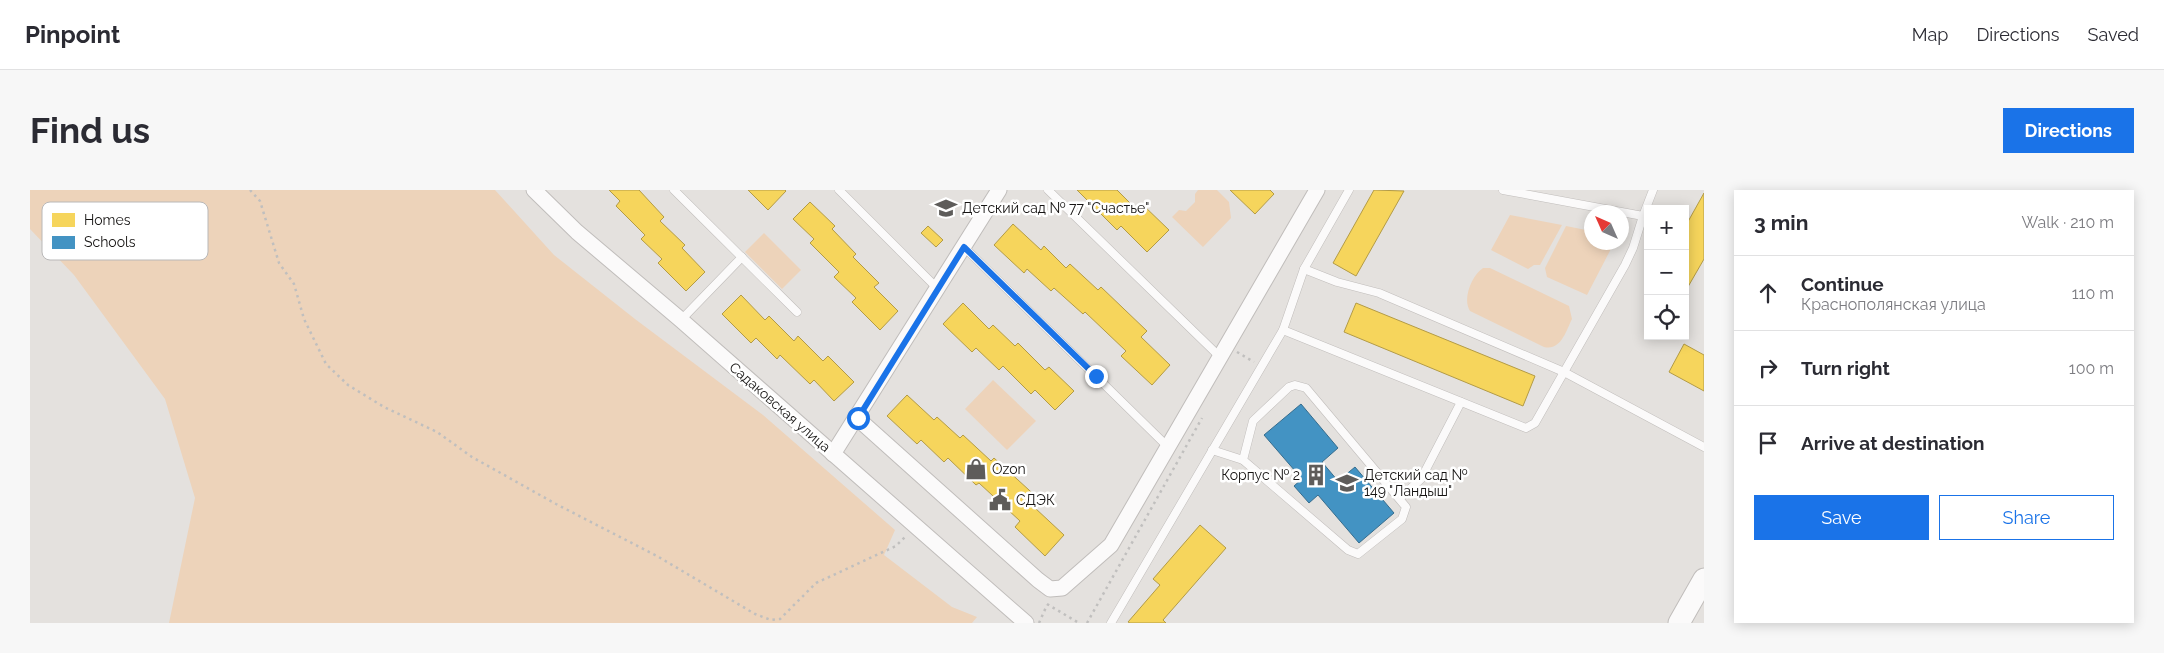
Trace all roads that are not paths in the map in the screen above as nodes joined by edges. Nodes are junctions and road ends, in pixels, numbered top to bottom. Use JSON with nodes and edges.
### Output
{"nodes":[{"id":1,"x":534,"y":190,"type":"edge"},
{"id":2,"x":674,"y":190,"type":"edge"},
{"id":3,"x":839,"y":190,"type":"edge"},
{"id":4,"x":999,"y":190,"type":"edge"},
{"id":5,"x":1048,"y":190,"type":"edge"},
{"id":6,"x":1317,"y":190,"type":"edge"},
{"id":7,"x":1349,"y":190,"type":"edge"},
{"id":8,"x":1502,"y":190,"type":"edge"},
{"id":9,"x":1653,"y":190,"type":"edge"},
{"id":10,"x":1643,"y":216,"type":"junction"},
{"id":11,"x":964,"y":247,"type":"junction"},
{"id":12,"x":742,"y":257,"type":"junction"},
{"id":13,"x":1304,"y":269,"type":"junction"},
{"id":14,"x":938,"y":289,"type":"junction"},
{"id":15,"x":797,"y":312,"type":"dead end"},
{"id":16,"x":681,"y":320,"type":"junction"},
{"id":17,"x":1283,"y":330,"type":"junction"},
{"id":18,"x":1223,"y":352,"type":"junction"},
{"id":19,"x":1564,"y":372,"type":"junction"},
{"id":20,"x":1461,"y":402,"type":"junction"},
{"id":21,"x":858,"y":418,"type":"junction"},
{"id":22,"x":1168,"y":446,"type":"junction"},
{"id":23,"x":1704,"y":446,"type":"edge"},
{"id":24,"x":1212,"y":450,"type":"junction"},
{"id":25,"x":833,"y":454,"type":"junction"},
{"id":26,"x":1243,"y":460,"type":"junction"},
{"id":27,"x":1400,"y":498,"type":"junction"},
{"id":28,"x":1704,"y":580,"type":"edge"},
{"id":29,"x":1026,"y":623,"type":"edge"},
{"id":30,"x":1111,"y":623,"type":"edge"},
{"id":31,"x":1678,"y":623,"type":"edge"}],
"edges":[{"from":1,"to":16,"type":"street","name":"Садаковская улица"},
{"from":2,"to":12,"type":"lane"},
{"from":3,"to":14,"type":"lane"},
{"from":4,"to":11,"type":"street"},
{"from":5,"to":18,"type":"lane"},
{"from":6,"to":18,"type":"street"},
{"from":7,"to":13,"type":"lane"},
{"from":8,"to":10,"type":"lane"},
{"from":9,"to":10,"type":"lane"},
{"from":10,"to":19,"type":"lane"},
{"from":11,"to":14,"type":"street"},
{"from":11,"to":22,"type":"lane"},
{"from":12,"to":15,"type":"lane"},
{"from":12,"to":16,"type":"lane"},
{"from":13,"to":17,"type":"lane"},
{"from":13,"to":19,"type":"lane"},
{"from":14,"to":21,"type":"street"},
{"from":16,"to":25,"type":"street","name":"Садаковская улица"},
{"from":17,"to":20,"type":"lane"},
{"from":17,"to":24,"type":"lane"},
{"from":18,"to":22,"type":"street"},
{"from":19,"to":20,"type":"lane"},
{"from":19,"to":23,"type":"lane"},
{"from":20,"to":27,"type":"lane"},
{"from":21,"to":22,"type":"street"},
{"from":21,"to":25,"type":"street"},
{"from":24,"to":26,"type":"lane"},
{"from":24,"to":30,"type":"lane"},
{"from":25,"to":29,"type":"street","name":"Садаковская улица"},
{"from":26,"to":27,"type":"lane"},
{"from":26,"to":27,"type":"lane"},
{"from":28,"to":31,"type":"main road"}]}
